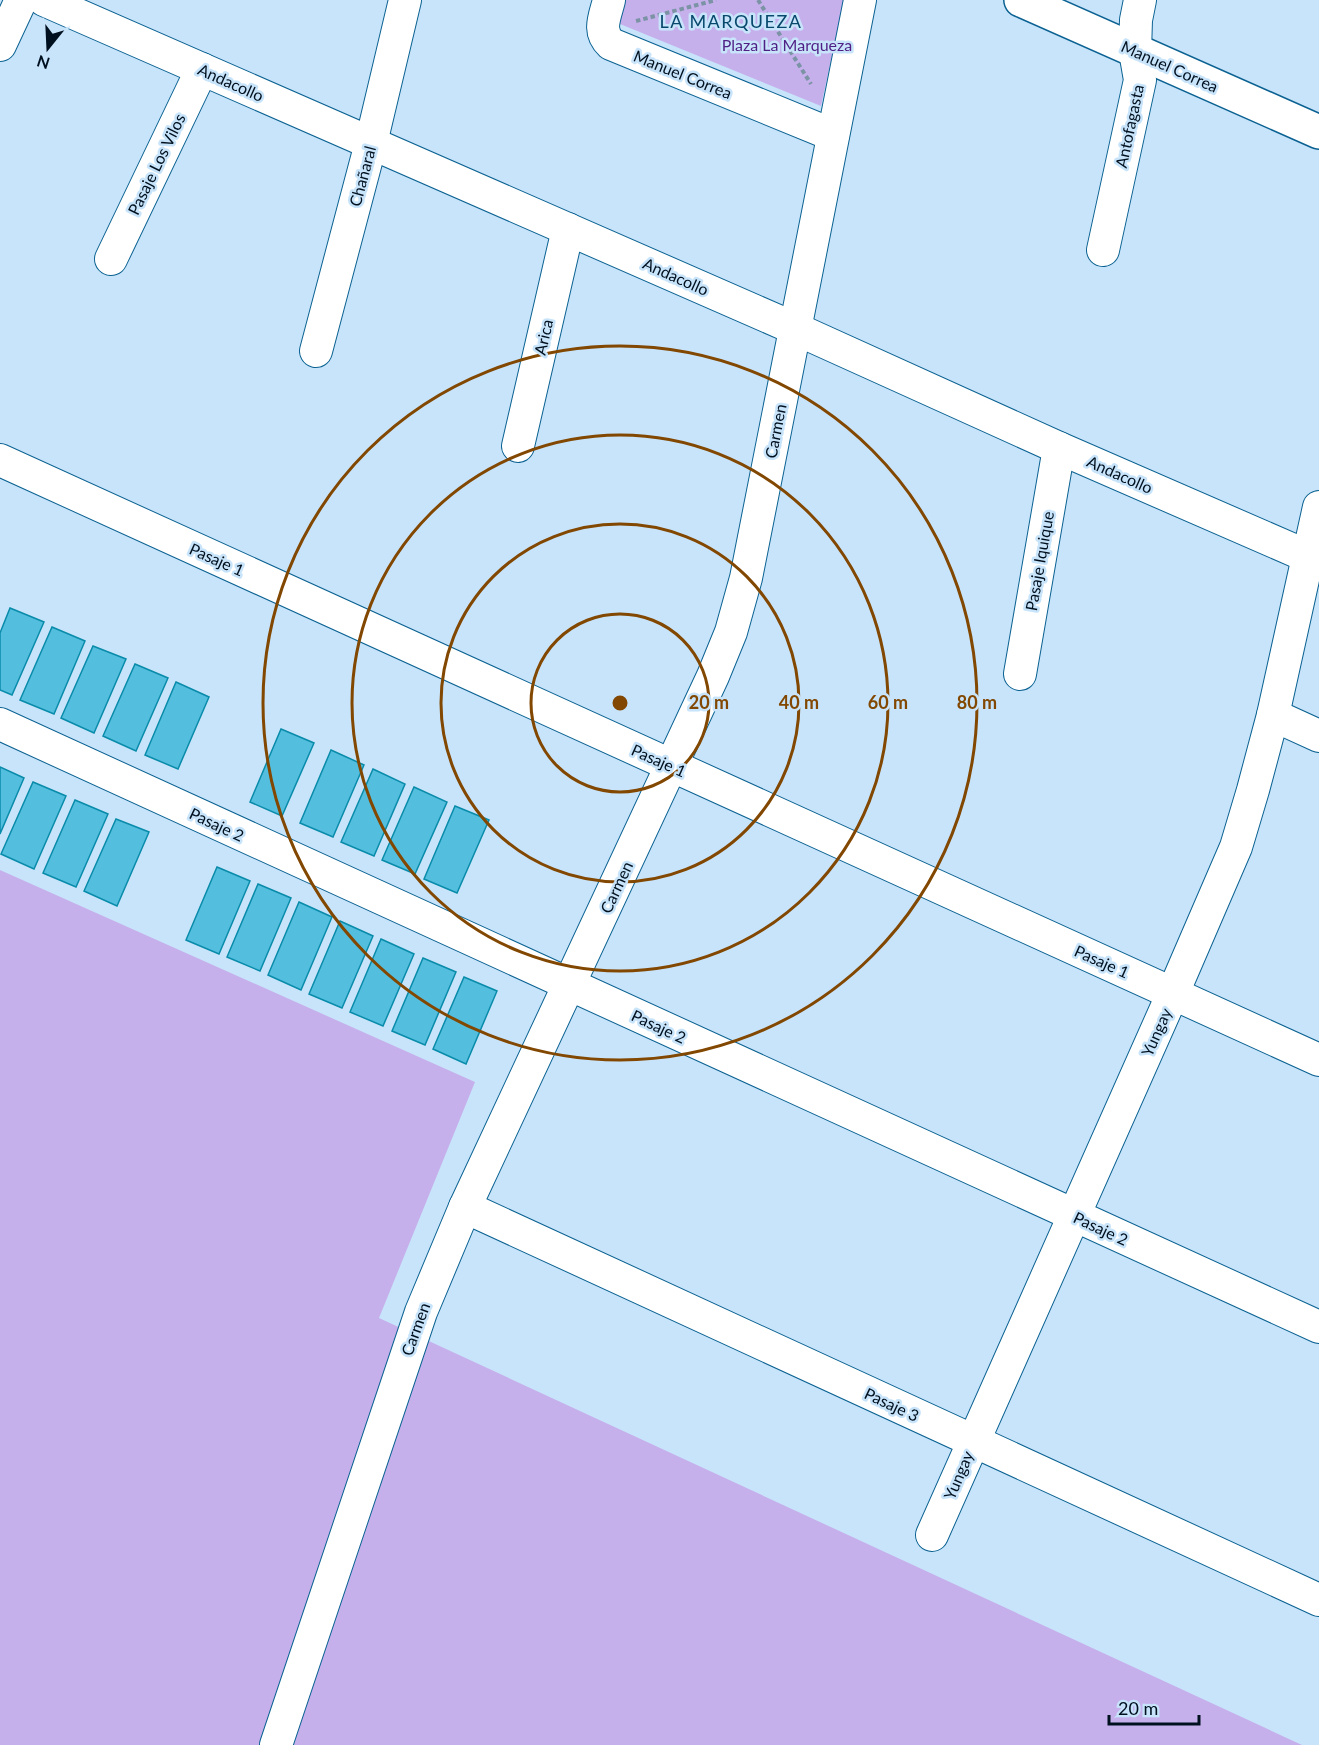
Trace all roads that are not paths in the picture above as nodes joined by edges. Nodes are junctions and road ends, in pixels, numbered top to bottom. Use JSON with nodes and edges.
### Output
{"nodes":[{"id":1,"x":21,"y":0,"type":"edge"},
{"id":2,"x":44,"y":0,"type":"edge"},
{"id":3,"x":405,"y":0,"type":"edge"},
{"id":4,"x":860,"y":0,"type":"edge"},
{"id":5,"x":1021,"y":0,"type":"edge"},
{"id":6,"x":1140,"y":0,"type":"edge"},
{"id":7,"x":607,"y":9,"type":"edge"},
{"id":8,"x":0,"y":45,"type":"edge"},
{"id":9,"x":1136,"y":51,"type":"junction"},
{"id":10,"x":202,"y":69,"type":"junction"},
{"id":11,"x":836,"y":121,"type":"junction"},
{"id":12,"x":1319,"y":132,"type":"edge"},
{"id":13,"x":371,"y":143,"type":"junction"},
{"id":14,"x":568,"y":229,"type":"junction"},
{"id":15,"x":1103,"y":250,"type":"dead end"},
{"id":16,"x":111,"y":259,"type":"dead end"},
{"id":17,"x":796,"y":329,"type":"junction"},
{"id":18,"x":316,"y":351,"type":"dead end"},
{"id":19,"x":518,"y":446,"type":"dead end"},
{"id":20,"x":1059,"y":448,"type":"junction"},
{"id":21,"x":0,"y":460,"type":"edge"},
{"id":22,"x":1319,"y":507,"type":"edge"},
{"id":23,"x":1307,"y":556,"type":"junction"},
{"id":24,"x":1020,"y":674,"type":"dead end"},
{"id":25,"x":1273,"y":715,"type":"junction"},
{"id":26,"x":0,"y":724,"type":"edge"},
{"id":27,"x":1319,"y":736,"type":"edge"},
{"id":28,"x":672,"y":766,"type":"junction"},
{"id":29,"x":570,"y":985,"type":"junction"},
{"id":30,"x":1173,"y":993,"type":"junction"},
{"id":31,"x":1319,"y":1060,"type":"edge"},
{"id":32,"x":465,"y":1207,"type":"junction"},
{"id":33,"x":1074,"y":1215,"type":"junction"},
{"id":34,"x":1319,"y":1327,"type":"edge"},
{"id":35,"x":973,"y":1441,"type":"junction"},
{"id":36,"x":932,"y":1535,"type":"dead end"},
{"id":37,"x":1319,"y":1600,"type":"edge"},
{"id":38,"x":276,"y":1745,"type":"edge"}],
"edges":[{"from":1,"to":8,"type":"street"},
{"from":2,"to":10,"type":"street","name":"Andacollo"},
{"from":3,"to":13,"type":"street","name":"Chañaral"},
{"from":4,"to":11,"type":"street","name":"Carmen"},
{"from":5,"to":9,"type":"street","name":"Manuel Correa"},
{"from":6,"to":9,"type":"street","name":"Antofagasta"},
{"from":7,"to":11,"type":"street","name":"Manuel Correa"},
{"from":9,"to":12,"type":"street","name":"Manuel Correa"},
{"from":9,"to":15,"type":"street","name":"Antofagasta"},
{"from":10,"to":13,"type":"street","name":"Andacollo"},
{"from":10,"to":16,"type":"street","name":"Pasaje Los Vilos"},
{"from":11,"to":17,"type":"street","name":"Carmen"},
{"from":13,"to":14,"type":"street","name":"Andacollo"},
{"from":13,"to":18,"type":"street","name":"Chañaral"},
{"from":14,"to":17,"type":"street","name":"Andacollo"},
{"from":14,"to":19,"type":"street","name":"Arica"},
{"from":17,"to":20,"type":"street","name":"Andacollo"},
{"from":17,"to":28,"type":"street","name":"Carmen"},
{"from":20,"to":23,"type":"street","name":"Andacollo"},
{"from":20,"to":24,"type":"street","name":"Pasaje Iquique"},
{"from":21,"to":28,"type":"street","name":"Pasaje 1"},
{"from":22,"to":23,"type":"street","name":"Yungay"},
{"from":23,"to":25,"type":"street","name":"Yungay"},
{"from":25,"to":27,"type":"street"},
{"from":25,"to":30,"type":"street","name":"Yungay"},
{"from":26,"to":29,"type":"street","name":"Pasaje 2"},
{"from":28,"to":29,"type":"street","name":"Carmen"},
{"from":28,"to":30,"type":"street","name":"Pasaje 1"},
{"from":29,"to":32,"type":"street","name":"Carmen"},
{"from":29,"to":33,"type":"street","name":"Pasaje 2"},
{"from":30,"to":31,"type":"street","name":"Pasaje 1"},
{"from":30,"to":33,"type":"street","name":"Yungay"},
{"from":32,"to":35,"type":"street","name":"Pasaje 3"},
{"from":32,"to":38,"type":"street","name":"Carmen"},
{"from":33,"to":34,"type":"street","name":"Pasaje 2"},
{"from":33,"to":35,"type":"street","name":"Yungay"},
{"from":35,"to":36,"type":"street","name":"Yungay"},
{"from":35,"to":37,"type":"street","name":"Pasaje 3"}]}
